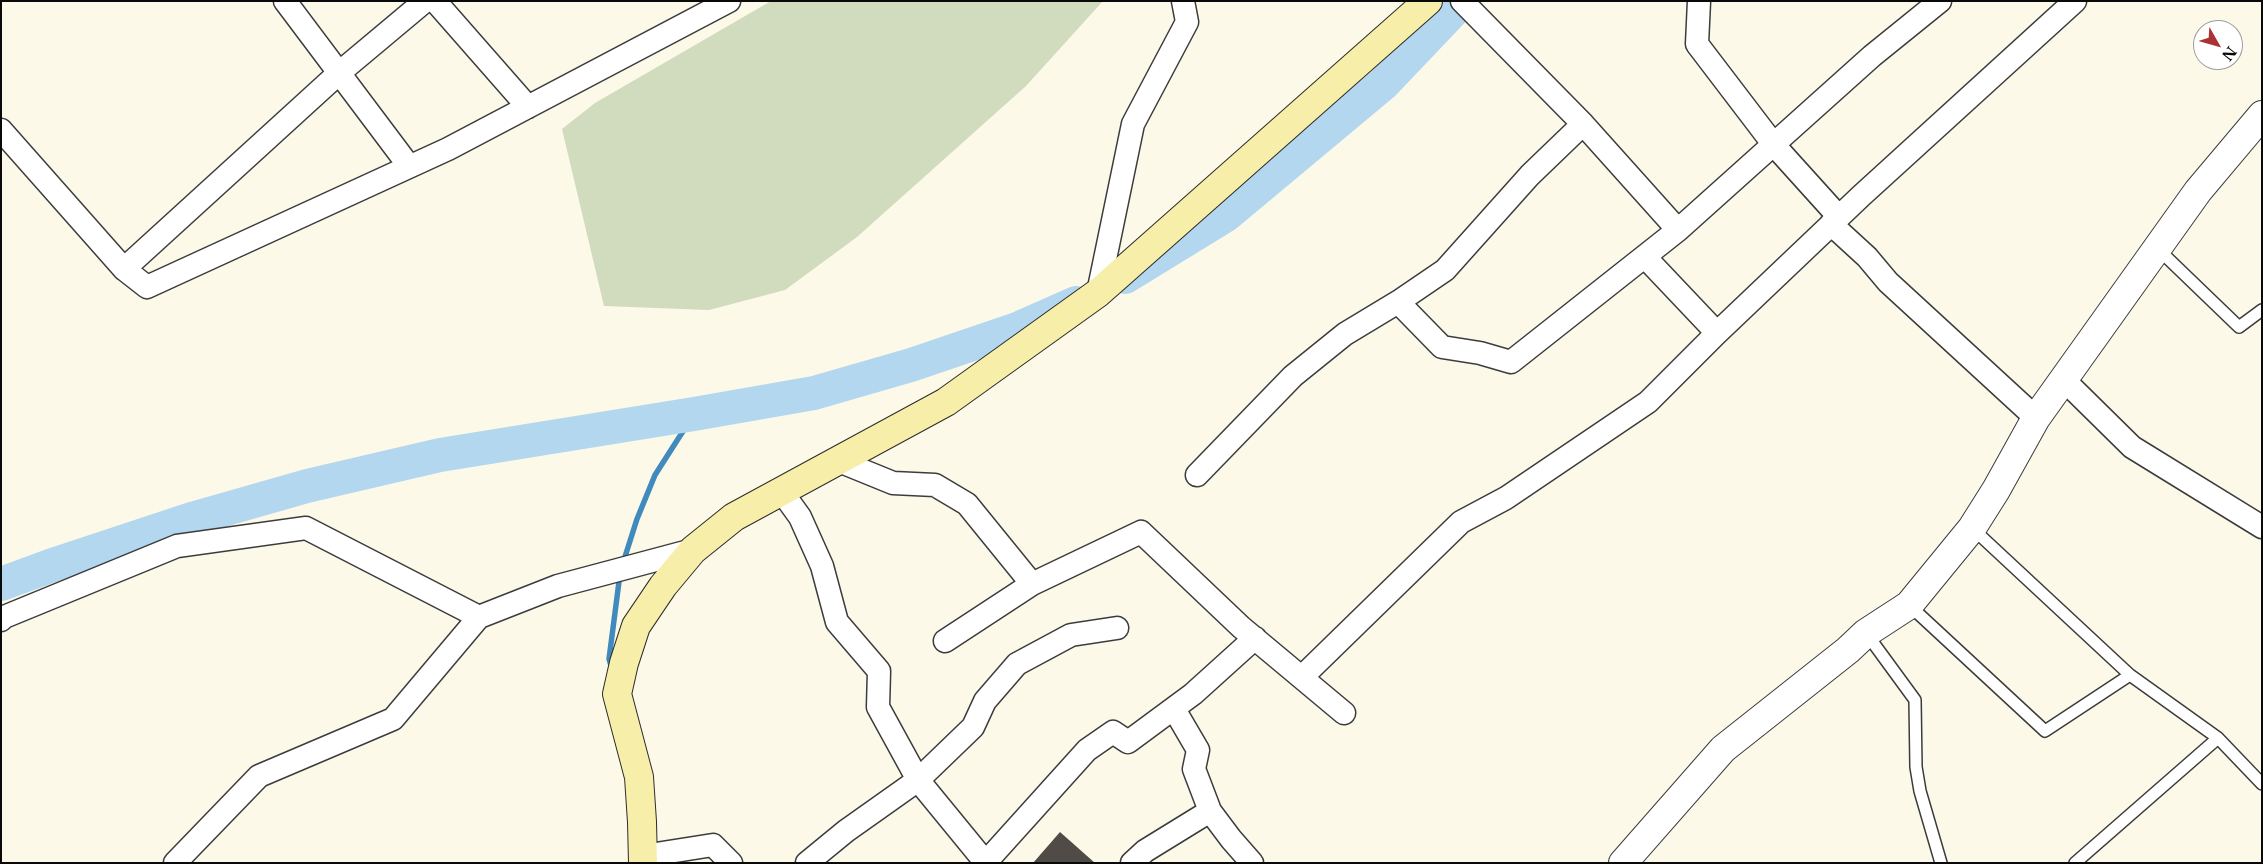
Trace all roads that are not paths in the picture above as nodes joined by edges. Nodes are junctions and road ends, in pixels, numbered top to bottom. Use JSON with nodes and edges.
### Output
{"nodes":[{"id":1,"x":285,"y":1,"type":"edge"},
{"id":2,"x":425,"y":1,"type":"edge"},
{"id":3,"x":435,"y":1,"type":"edge"},
{"id":4,"x":729,"y":1,"type":"edge"},
{"id":5,"x":1184,"y":1,"type":"edge"},
{"id":6,"x":1428,"y":1,"type":"edge"},
{"id":7,"x":1462,"y":1,"type":"edge"},
{"id":8,"x":1699,"y":1,"type":"edge"},
{"id":9,"x":1940,"y":1,"type":"edge"},
{"id":10,"x":2075,"y":1,"type":"edge"},
{"id":11,"x":339,"y":73,"type":"junction"},
{"id":12,"x":528,"y":107,"type":"junction"},
{"id":13,"x":2262,"y":115,"type":"edge"},
{"id":14,"x":1583,"y":124,"type":"junction"},
{"id":15,"x":3,"y":135,"type":"edge"},
{"id":16,"x":1774,"y":145,"type":"junction"},
{"id":17,"x":409,"y":166,"type":"junction"},
{"id":18,"x":1835,"y":220,"type":"junction"},
{"id":19,"x":1678,"y":230,"type":"junction"},
{"id":20,"x":2157,"y":248,"type":"junction"},
{"id":21,"x":1646,"y":257,"type":"junction"},
{"id":22,"x":124,"y":269,"type":"junction"},
{"id":23,"x":1098,"y":293,"type":"junction"},
{"id":24,"x":1398,"y":302,"type":"junction"},
{"id":25,"x":2262,"y":310,"type":"edge"},
{"id":26,"x":1717,"y":333,"type":"junction"},
{"id":27,"x":2063,"y":378,"type":"junction"},
{"id":28,"x":2036,"y":418,"type":"junction"},
{"id":29,"x":839,"y":461,"type":"junction"},
{"id":30,"x":1197,"y":475,"type":"dead end"},
{"id":31,"x":782,"y":492,"type":"junction"},
{"id":32,"x":2259,"y":521,"type":"edge"},
{"id":33,"x":1972,"y":528,"type":"junction"},
{"id":34,"x":693,"y":550,"type":"junction"},
{"id":35,"x":1032,"y":584,"type":"junction"},
{"id":36,"x":1909,"y":605,"type":"junction"},
{"id":37,"x":5,"y":612,"type":"edge"},
{"id":38,"x":479,"y":617,"type":"junction"},
{"id":39,"x":1117,"y":628,"type":"dead end"},
{"id":40,"x":1866,"y":633,"type":"junction"},
{"id":41,"x":1255,"y":638,"type":"junction"},
{"id":42,"x":945,"y":641,"type":"dead end"},
{"id":43,"x":2130,"y":675,"type":"junction"},
{"id":44,"x":1302,"y":677,"type":"junction"},
{"id":45,"x":1174,"y":708,"type":"junction"},
{"id":46,"x":1344,"y":713,"type":"dead end"},
{"id":47,"x":2218,"y":738,"type":"junction"},
{"id":48,"x":918,"y":780,"type":"junction"},
{"id":49,"x":2262,"y":784,"type":"edge"},
{"id":50,"x":1210,"y":811,"type":"junction"},
{"id":51,"x":643,"y":860,"type":"edge"},
{"id":52,"x":986,"y":862,"type":"edge"},
{"id":53,"x":175,"y":863,"type":"edge"},
{"id":54,"x":732,"y":863,"type":"edge"},
{"id":55,"x":807,"y":863,"type":"edge"},
{"id":56,"x":1132,"y":863,"type":"edge"},
{"id":57,"x":1252,"y":863,"type":"edge"},
{"id":58,"x":1623,"y":863,"type":"edge"},
{"id":59,"x":1941,"y":863,"type":"edge"},
{"id":60,"x":2075,"y":863,"type":"edge"}],
"edges":[{"from":1,"to":11,"type":"street"},
{"from":2,"to":11,"type":"street"},
{"from":3,"to":12,"type":"street"},
{"from":4,"to":12,"type":"street"},
{"from":5,"to":23,"type":"street"},
{"from":6,"to":23,"type":"main road"},
{"from":7,"to":14,"type":"street"},
{"from":8,"to":16,"type":"street"},
{"from":9,"to":16,"type":"street"},
{"from":10,"to":18,"type":"street"},
{"from":11,"to":17,"type":"street"},
{"from":11,"to":22,"type":"street"},
{"from":12,"to":17,"type":"street"},
{"from":13,"to":20,"type":"street"},
{"from":14,"to":19,"type":"street"},
{"from":14,"to":24,"type":"street"},
{"from":15,"to":22,"type":"street"},
{"from":16,"to":18,"type":"street"},
{"from":16,"to":19,"type":"street"},
{"from":17,"to":22,"type":"street"},
{"from":18,"to":26,"type":"street"},
{"from":18,"to":28,"type":"street"},
{"from":19,"to":21,"type":"street"},
{"from":20,"to":25,"type":"lane"},
{"from":20,"to":27,"type":"street"},
{"from":21,"to":24,"type":"street"},
{"from":21,"to":26,"type":"street"},
{"from":23,"to":29,"type":"main road"},
{"from":24,"to":30,"type":"street"},
{"from":26,"to":44,"type":"street"},
{"from":27,"to":28,"type":"street"},
{"from":27,"to":32,"type":"street"},
{"from":28,"to":33,"type":"street"},
{"from":29,"to":31,"type":"main road"},
{"from":29,"to":35,"type":"street"},
{"from":31,"to":34,"type":"main road"},
{"from":31,"to":48,"type":"street"},
{"from":33,"to":36,"type":"street"},
{"from":33,"to":43,"type":"lane"},
{"from":34,"to":38,"type":"street"},
{"from":34,"to":51,"type":"main road"},
{"from":35,"to":41,"type":"street"},
{"from":35,"to":42,"type":"street"},
{"from":36,"to":40,"type":"street"},
{"from":36,"to":43,"type":"lane"},
{"from":37,"to":38,"type":"street"},
{"from":38,"to":53,"type":"street"},
{"from":39,"to":48,"type":"street"},
{"from":40,"to":58,"type":"street"},
{"from":40,"to":59,"type":"lane"},
{"from":41,"to":44,"type":"street"},
{"from":41,"to":45,"type":"street"},
{"from":43,"to":47,"type":"lane"},
{"from":44,"to":46,"type":"street"},
{"from":45,"to":50,"type":"street"},
{"from":45,"to":52,"type":"street"},
{"from":47,"to":49,"type":"lane"},
{"from":47,"to":60,"type":"lane"},
{"from":48,"to":52,"type":"street"},
{"from":48,"to":55,"type":"street"},
{"from":50,"to":56,"type":"street"},
{"from":50,"to":57,"type":"street"},
{"from":51,"to":54,"type":"street"}]}
